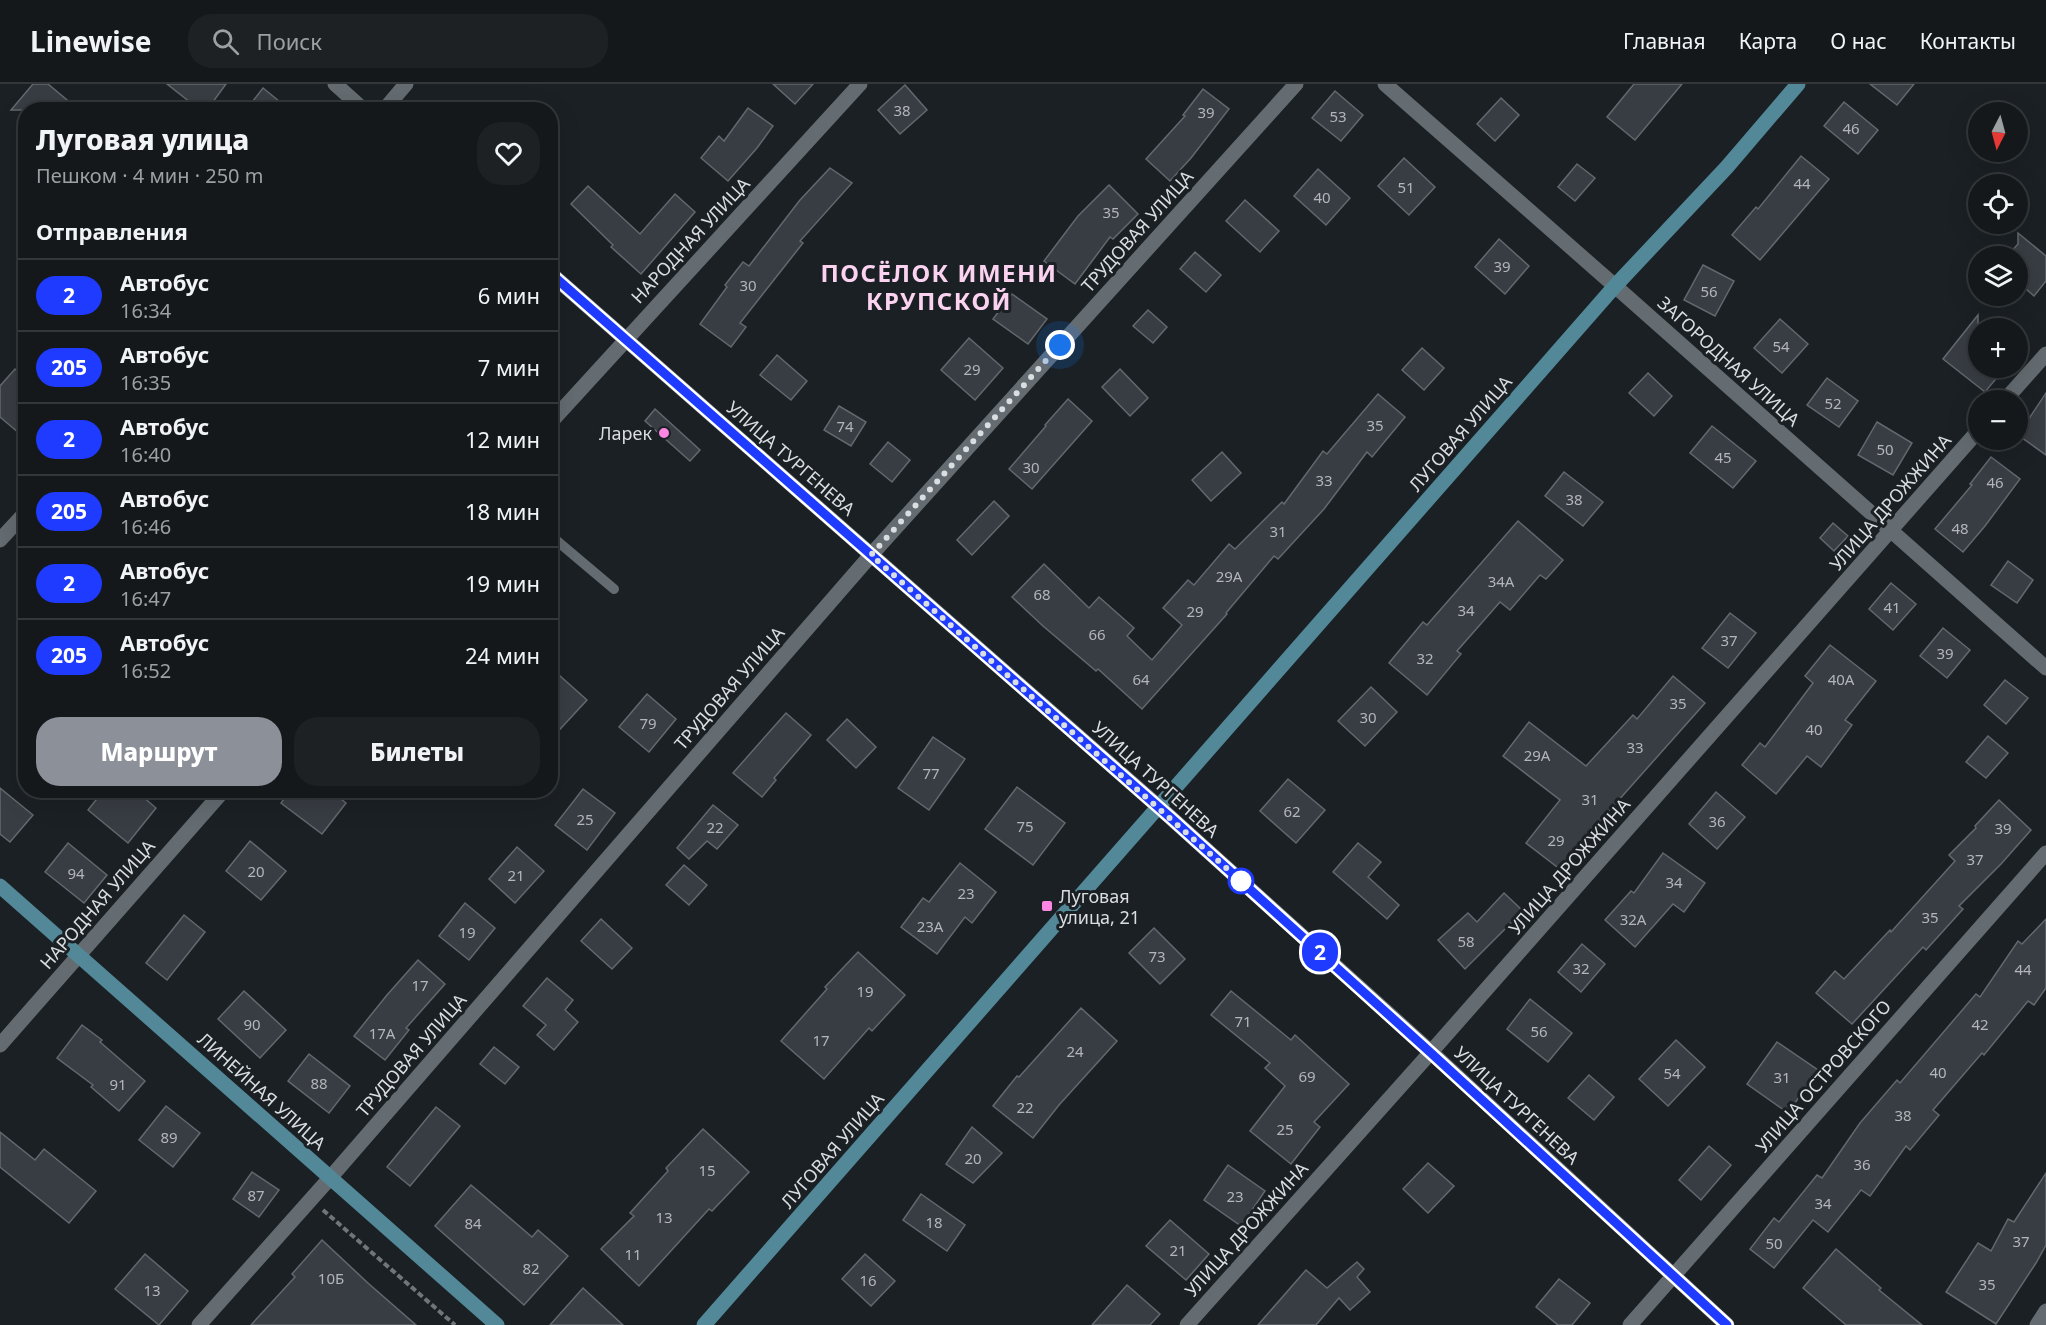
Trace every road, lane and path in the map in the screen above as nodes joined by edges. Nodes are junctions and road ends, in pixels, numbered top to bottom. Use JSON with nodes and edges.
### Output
{"nodes":[{"id":1,"x":335,"y":84,"type":"edge"},
{"id":2,"x":406,"y":84,"type":"edge"},
{"id":3,"x":1296,"y":84,"type":"edge"},
{"id":4,"x":1385,"y":84,"type":"edge"},
{"id":5,"x":1798,"y":84,"type":"edge"},
{"id":6,"x":851,"y":87,"type":"edge"},
{"id":7,"x":355,"y":102,"type":"edge"},
{"id":8,"x":391,"y":102,"type":"edge"},
{"id":9,"x":558,"y":280,"type":"edge"},
{"id":10,"x":1615,"y":286,"type":"junction"},
{"id":11,"x":626,"y":339,"type":"junction"},
{"id":12,"x":2046,"y":354,"type":"edge"},
{"id":13,"x":2015,"y":390,"type":"edge"},
{"id":14,"x":558,"y":414,"type":"edge"},
{"id":15,"x":1968,"y":442,"type":"edge"},
{"id":16,"x":18,"y":521,"type":"edge"},
{"id":17,"x":1891,"y":531,"type":"junction"},
{"id":18,"x":0,"y":540,"type":"edge"},
{"id":19,"x":558,"y":542,"type":"edge"},
{"id":20,"x":871,"y":555,"type":"junction"},
{"id":21,"x":614,"y":589,"type":"dead end"},
{"id":22,"x":2046,"y":668,"type":"edge"},
{"id":23,"x":217,"y":798,"type":"edge"},
{"id":24,"x":1159,"y":807,"type":"junction"},
{"id":25,"x":2046,"y":853,"type":"edge"},
{"id":26,"x":0,"y":886,"type":"edge"},
{"id":27,"x":78,"y":954,"type":"junction"},
{"id":28,"x":0,"y":1045,"type":"edge"},
{"id":29,"x":1431,"y":1053,"type":"junction"},
{"id":30,"x":330,"y":1178,"type":"junction"},
{"id":31,"x":311,"y":1199,"type":"junction"},
{"id":32,"x":1674,"y":1275,"type":"junction"},
{"id":33,"x":2046,"y":1311,"type":"edge"},
{"id":34,"x":199,"y":1325,"type":"edge"},
{"id":35,"x":455,"y":1325,"type":"edge"},
{"id":36,"x":497,"y":1325,"type":"edge"},
{"id":37,"x":704,"y":1325,"type":"edge"},
{"id":38,"x":1187,"y":1325,"type":"edge"},
{"id":39,"x":1630,"y":1325,"type":"edge"},
{"id":40,"x":1727,"y":1325,"type":"edge"},
{"id":41,"x":2037,"y":1325,"type":"edge"}],
"edges":[{"from":1,"to":7,"type":"street"},
{"from":2,"to":8,"type":"street"},
{"from":3,"to":20,"type":"street","name":"ТРУДОВАЯ УЛИЦА"},
{"from":4,"to":10,"type":"street","name":"ЗАГОРОДНАЯ УЛИЦА"},
{"from":5,"to":10,"type":"street","name":"ЛУГОВАЯ УЛИЦА"},
{"from":6,"to":11,"type":"street","name":"НАРОДНАЯ УЛИЦА"},
{"from":9,"to":11,"type":"street","name":"УЛИЦА ТУРГЕНЕВА"},
{"from":10,"to":17,"type":"street","name":"ЗАГОРОДНАЯ УЛИЦА"},
{"from":10,"to":24,"type":"street","name":"ЛУГОВАЯ УЛИЦА"},
{"from":11,"to":14,"type":"street","name":"НАРОДНАЯ УЛИЦА"},
{"from":11,"to":20,"type":"street","name":"УЛИЦА ТУРГЕНЕВА"},
{"from":12,"to":13,"type":"street"},
{"from":15,"to":17,"type":"street","name":"УЛИЦА ДРОЖЖИНА"},
{"from":16,"to":18,"type":"street"},
{"from":17,"to":22,"type":"street","name":"ЗАГОРОДНАЯ УЛИЦА"},
{"from":17,"to":29,"type":"street","name":"УЛИЦА ДРОЖЖИНА"},
{"from":19,"to":21,"type":"lane"},
{"from":20,"to":24,"type":"street","name":"УЛИЦА ТУРГЕНЕВА"},
{"from":20,"to":30,"type":"street","name":"ТРУДОВАЯ УЛИЦА"},
{"from":23,"to":27,"type":"street","name":"НАРОДНАЯ УЛИЦА"},
{"from":24,"to":29,"type":"street","name":"УЛИЦА ТУРГЕНЕВА"},
{"from":24,"to":37,"type":"street","name":"ЛУГОВАЯ УЛИЦА"},
{"from":25,"to":32,"type":"street","name":"УЛИЦА ОСТРОВСКОГО"},
{"from":26,"to":27,"type":"street","name":"ЛИНЕЙНАЯ УЛИЦА"},
{"from":27,"to":28,"type":"street","name":"НАРОДНАЯ УЛИЦА"},
{"from":27,"to":30,"type":"street","name":"ЛИНЕЙНАЯ УЛИЦА"},
{"from":29,"to":32,"type":"street","name":"УЛИЦА ТУРГЕНЕВА"},
{"from":29,"to":38,"type":"street","name":"УЛИЦА ДРОЖЖИНА"},
{"from":30,"to":31,"type":"street","name":"ТРУДОВАЯ УЛИЦА"},
{"from":30,"to":36,"type":"street","name":"ЛИНЕЙНАЯ УЛИЦА"},
{"from":31,"to":34,"type":"street","name":"ТРУДОВАЯ УЛИЦА"},
{"from":31,"to":35,"type":"path"},
{"from":32,"to":39,"type":"street","name":"УЛИЦА ОСТРОВСКОГО"},
{"from":32,"to":40,"type":"street","name":"УЛИЦА ТУРГЕНЕВА"},
{"from":33,"to":41,"type":"street"}]}
